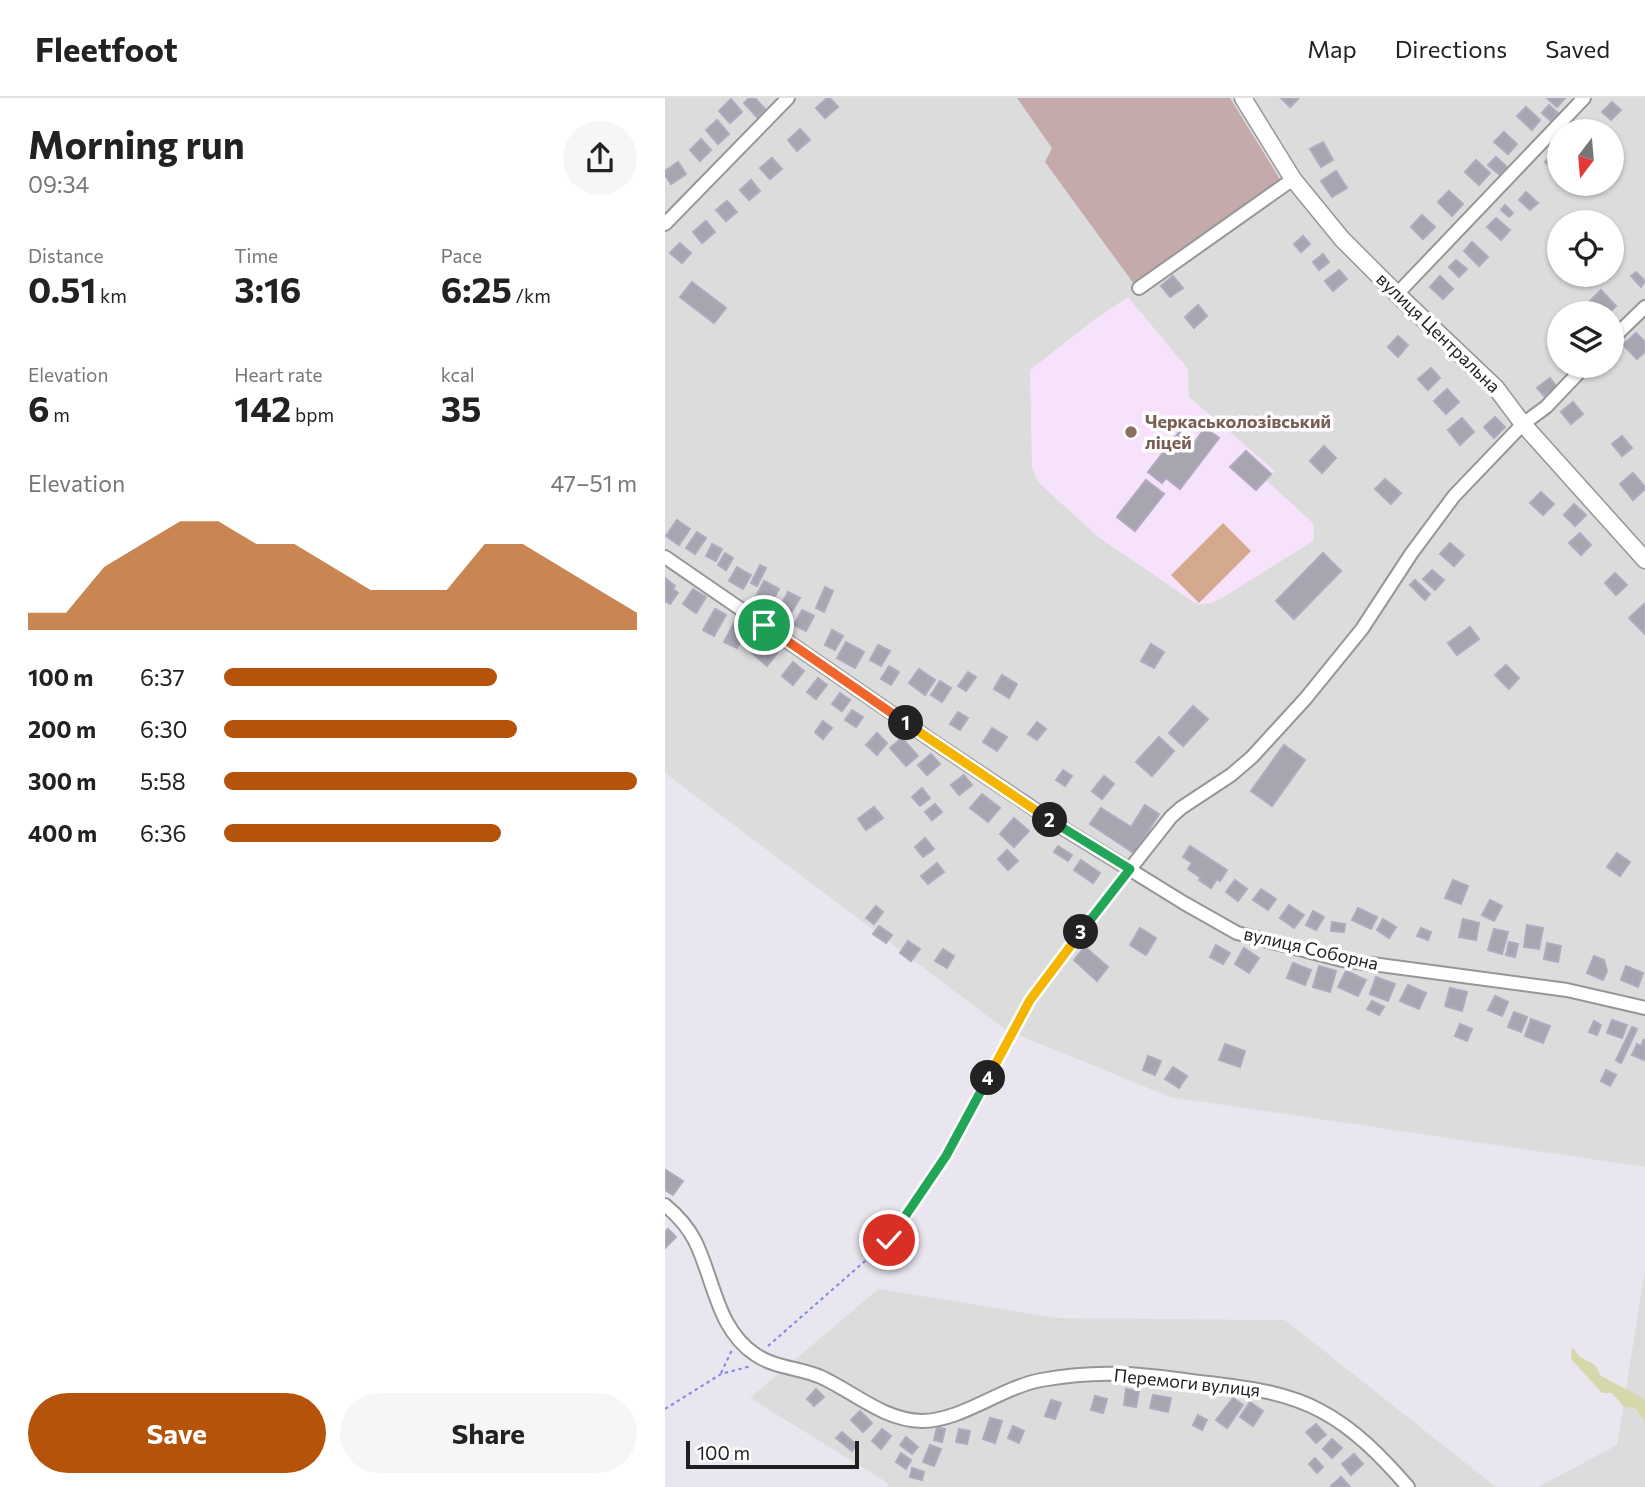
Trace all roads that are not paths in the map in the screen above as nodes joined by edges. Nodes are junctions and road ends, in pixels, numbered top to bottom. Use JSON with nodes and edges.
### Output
{"nodes":[{"id":1,"x":788,"y":98,"type":"edge"},
{"id":2,"x":1243,"y":98,"type":"edge"},
{"id":3,"x":1584,"y":98,"type":"edge"},
{"id":4,"x":1293,"y":178,"type":"junction"},
{"id":5,"x":665,"y":224,"type":"edge"},
{"id":6,"x":1139,"y":288,"type":"dead end"},
{"id":7,"x":1397,"y":294,"type":"junction"},
{"id":8,"x":1645,"y":307,"type":"edge"},
{"id":9,"x":1624,"y":327,"type":"edge"},
{"id":10,"x":1574,"y":378,"type":"edge"},
{"id":11,"x":1523,"y":424,"type":"junction"},
{"id":12,"x":665,"y":557,"type":"edge"},
{"id":13,"x":1645,"y":559,"type":"edge"},
{"id":14,"x":1130,"y":869,"type":"junction"},
{"id":15,"x":1645,"y":1007,"type":"edge"},
{"id":16,"x":665,"y":1205,"type":"edge"},
{"id":17,"x":1408,"y":1487,"type":"edge"}],
"edges":[{"from":1,"to":5,"type":"street"},
{"from":2,"to":4,"type":"street","name":"вулиця Центральна"},
{"from":3,"to":7,"type":"street"},
{"from":4,"to":6,"type":"street"},
{"from":4,"to":7,"type":"street","name":"вулиця Центральна"},
{"from":7,"to":11,"type":"street","name":"вулиця Центральна"},
{"from":8,"to":9,"type":"street"},
{"from":10,"to":11,"type":"street"},
{"from":11,"to":13,"type":"street","name":"вулиця Центральна"},
{"from":11,"to":14,"type":"street"},
{"from":12,"to":14,"type":"street","name":"вулиця Соборна"},
{"from":14,"to":15,"type":"street","name":"вулиця Соборна"},
{"from":16,"to":17,"type":"street","name":"Перемоги вулиця"}]}
